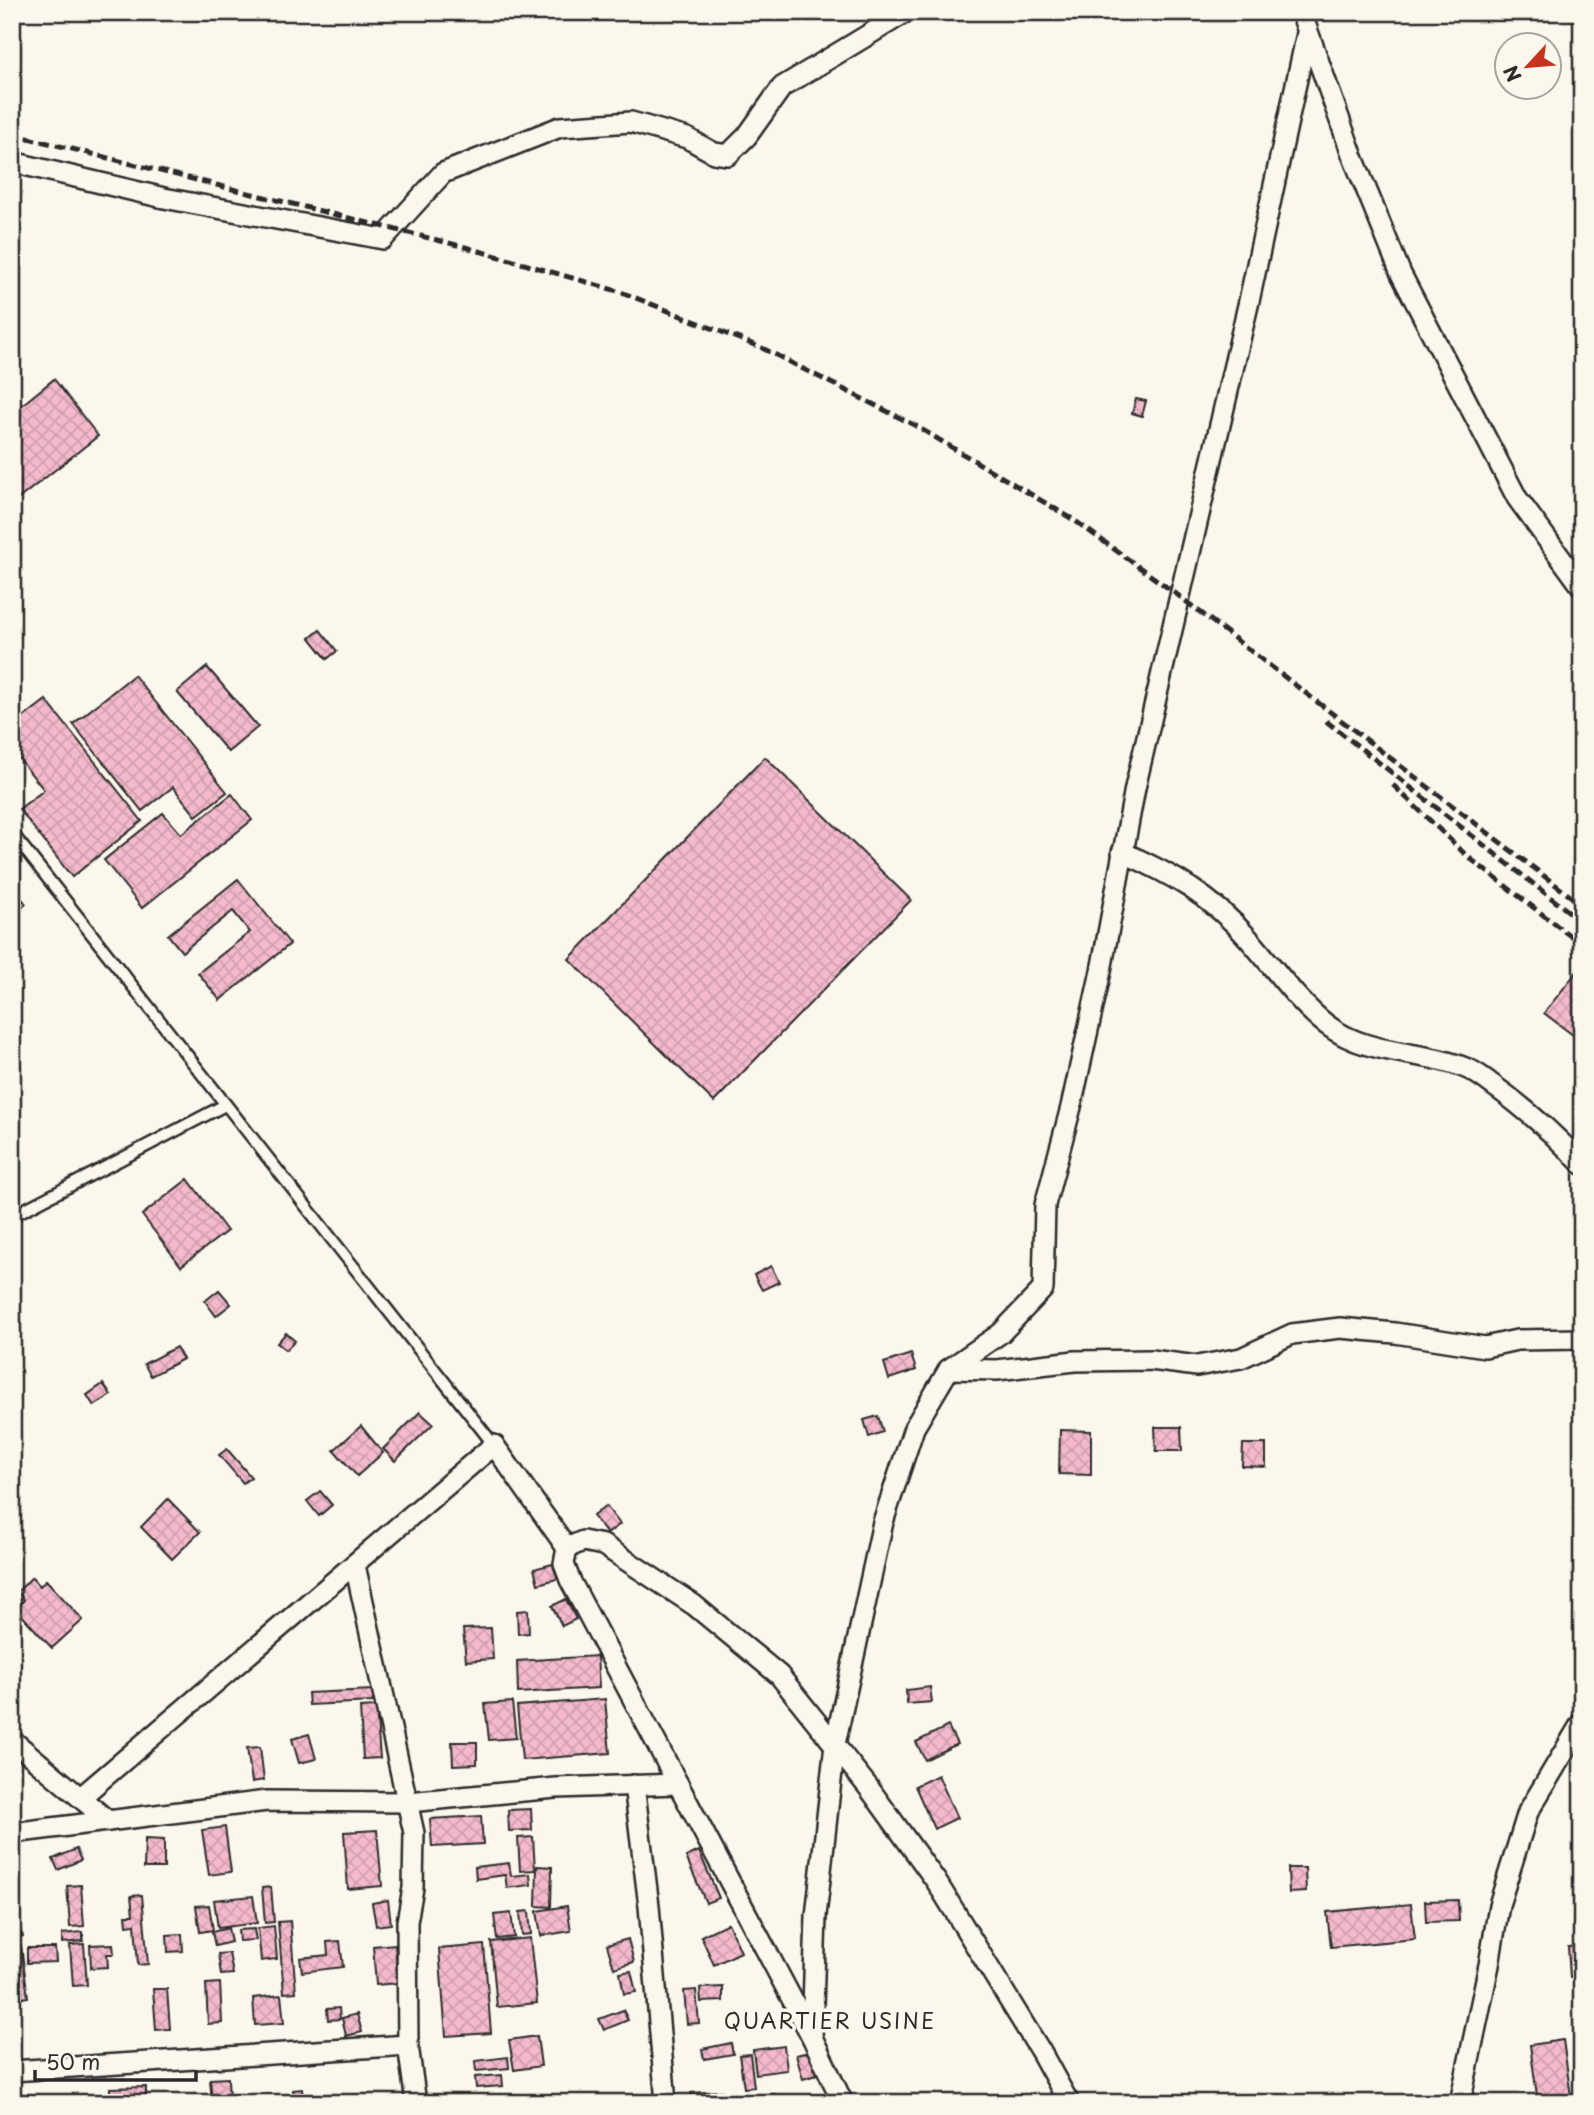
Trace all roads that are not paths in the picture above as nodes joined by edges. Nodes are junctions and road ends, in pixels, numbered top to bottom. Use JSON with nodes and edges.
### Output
{"nodes":[{"id":1,"x":906,"y":12,"type":"edge"},
{"id":2,"x":1301,"y":12,"type":"edge"},
{"id":3,"x":1307,"y":33,"type":"junction"},
{"id":4,"x":12,"y":162,"type":"edge"},
{"id":5,"x":1582,"y":587,"type":"edge"},
{"id":6,"x":12,"y":834,"type":"edge"},
{"id":7,"x":1122,"y":852,"type":"junction"},
{"id":8,"x":225,"y":1105,"type":"junction"},
{"id":9,"x":1582,"y":1164,"type":"edge"},
{"id":10,"x":12,"y":1216,"type":"edge"},
{"id":11,"x":1582,"y":1339,"type":"edge"},
{"id":12,"x":949,"y":1369,"type":"junction"},
{"id":13,"x":494,"y":1446,"type":"junction"},
{"id":14,"x":567,"y":1549,"type":"junction"},
{"id":15,"x":355,"y":1565,"type":"junction"},
{"id":16,"x":1582,"y":1722,"type":"edge"},
{"id":17,"x":12,"y":1740,"type":"edge"},
{"id":18,"x":835,"y":1744,"type":"junction"},
{"id":19,"x":678,"y":1784,"type":"junction"},
{"id":20,"x":634,"y":1786,"type":"junction"},
{"id":21,"x":80,"y":1797,"type":"junction"},
{"id":22,"x":408,"y":1802,"type":"junction"},
{"id":23,"x":108,"y":1821,"type":"junction"},
{"id":24,"x":12,"y":1833,"type":"edge"},
{"id":25,"x":812,"y":2037,"type":"junction"},
{"id":26,"x":408,"y":2045,"type":"junction"},
{"id":27,"x":12,"y":2071,"type":"edge"},
{"id":28,"x":416,"y":2103,"type":"edge"},
{"id":29,"x":666,"y":2103,"type":"edge"},
{"id":30,"x":843,"y":2103,"type":"edge"},
{"id":31,"x":1069,"y":2103,"type":"edge"},
{"id":32,"x":1460,"y":2103,"type":"edge"}],
"edges":[{"from":1,"to":4,"type":"street"},
{"from":2,"to":3,"type":"street"},
{"from":3,"to":5,"type":"street"},
{"from":3,"to":7,"type":"street"},
{"from":6,"to":8,"type":"lane"},
{"from":7,"to":9,"type":"street"},
{"from":7,"to":12,"type":"street"},
{"from":8,"to":10,"type":"lane"},
{"from":8,"to":13,"type":"lane"},
{"from":11,"to":12,"type":"street"},
{"from":12,"to":18,"type":"street"},
{"from":13,"to":14,"type":"street"},
{"from":13,"to":15,"type":"street"},
{"from":14,"to":18,"type":"street"},
{"from":14,"to":19,"type":"street"},
{"from":15,"to":21,"type":"street"},
{"from":15,"to":22,"type":"street"},
{"from":16,"to":32,"type":"street"},
{"from":17,"to":21,"type":"street"},
{"from":18,"to":25,"type":"street"},
{"from":18,"to":31,"type":"street"},
{"from":19,"to":20,"type":"street"},
{"from":19,"to":25,"type":"street"},
{"from":20,"to":22,"type":"street"},
{"from":20,"to":29,"type":"street"},
{"from":21,"to":23,"type":"street"},
{"from":22,"to":23,"type":"street"},
{"from":22,"to":26,"type":"street"},
{"from":23,"to":24,"type":"street"},
{"from":25,"to":30,"type":"street"},
{"from":26,"to":27,"type":"street"},
{"from":26,"to":28,"type":"street"}]}
